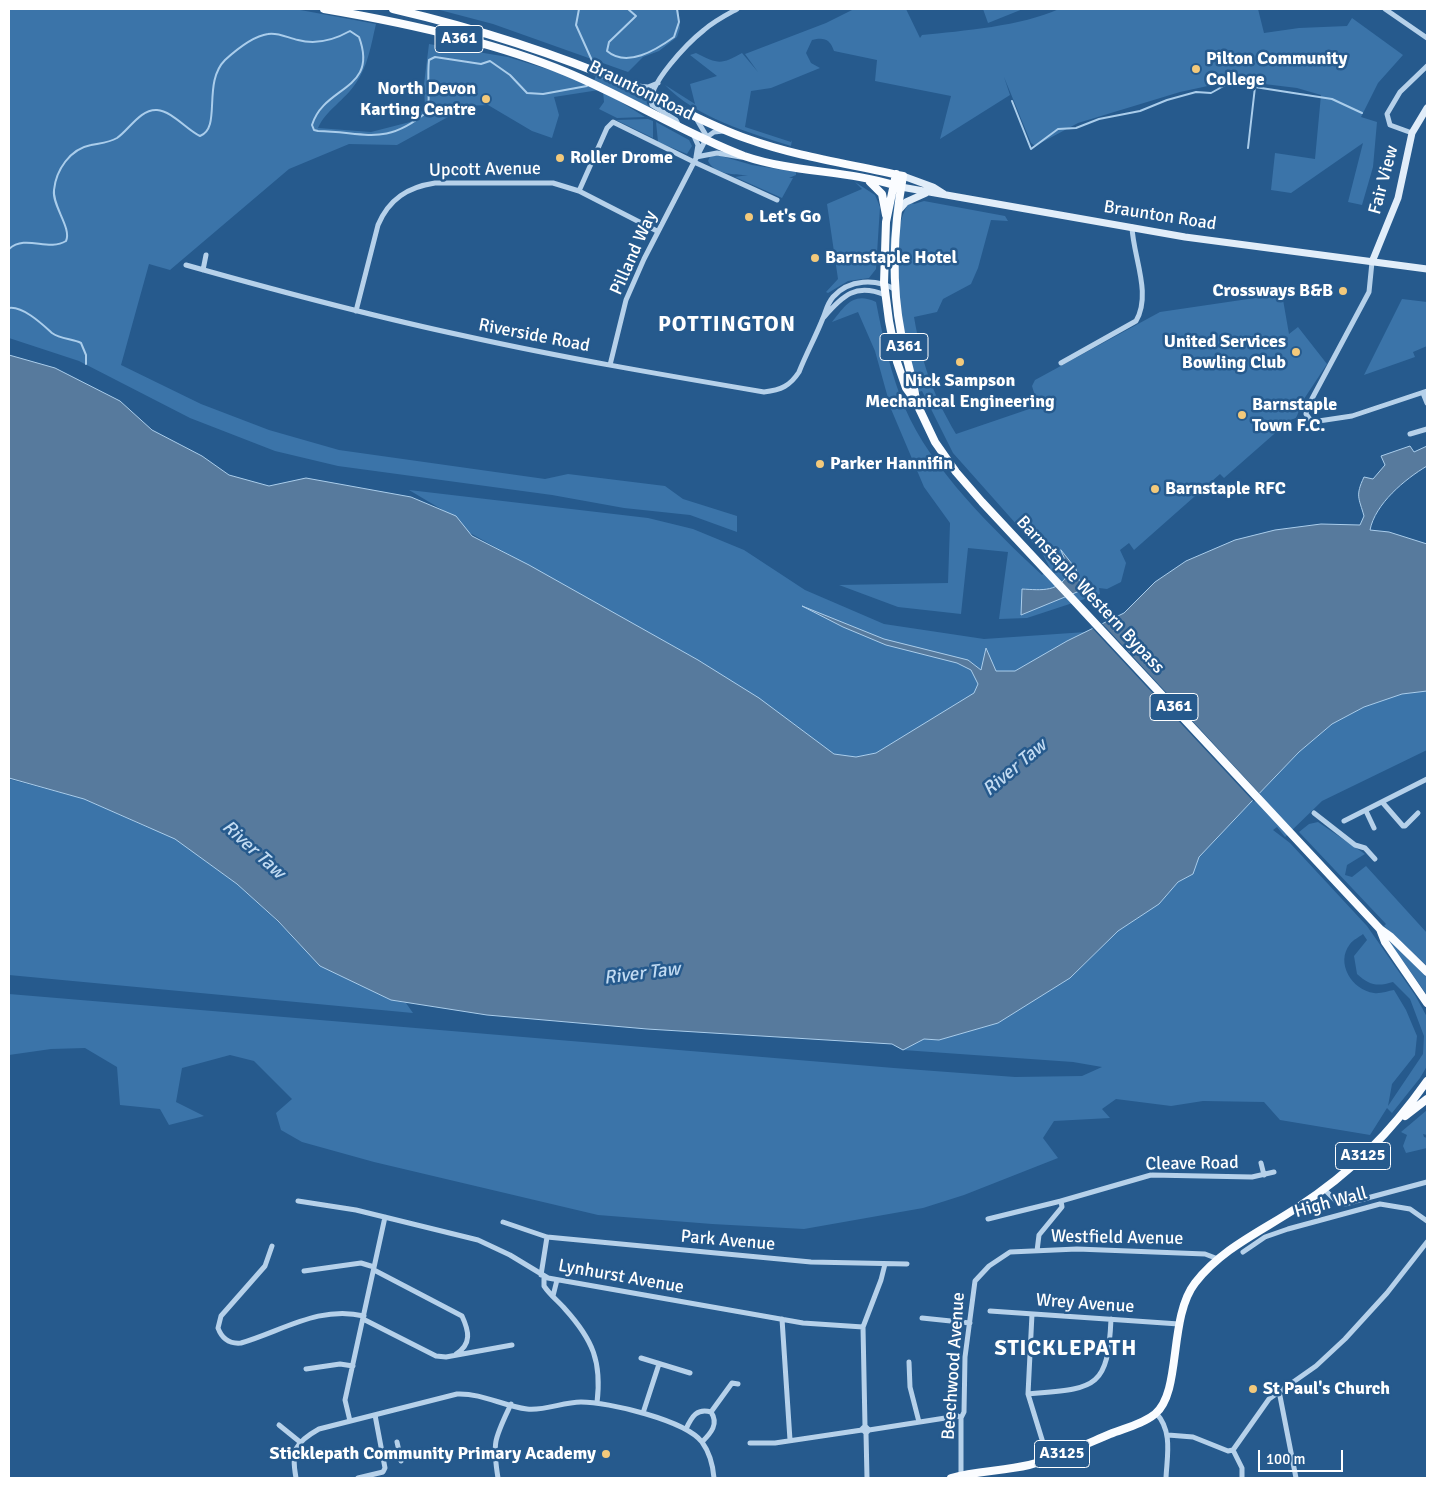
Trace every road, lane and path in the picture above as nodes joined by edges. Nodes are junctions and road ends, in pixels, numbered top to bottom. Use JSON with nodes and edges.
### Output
{"nodes":[{"id":1,"x":324,"y":9,"type":"edge"},
{"id":2,"x":393,"y":9,"type":"edge"},
{"id":3,"x":737,"y":9,"type":"edge"},
{"id":4,"x":1386,"y":9,"type":"edge"},
{"id":5,"x":1427,"y":38,"type":"edge"},
{"id":6,"x":1427,"y":66,"type":"edge"},
{"id":7,"x":658,"y":83,"type":"junction"},
{"id":8,"x":631,"y":86,"type":"junction"},
{"id":9,"x":651,"y":95,"type":"junction"},
{"id":10,"x":662,"y":101,"type":"junction"},
{"id":11,"x":1427,"y":108,"type":"edge"},
{"id":12,"x":696,"y":118,"type":"junction"},
{"id":13,"x":680,"y":128,"type":"junction"},
{"id":14,"x":726,"y":131,"type":"junction"},
{"id":15,"x":1412,"y":133,"type":"junction"},
{"id":16,"x":693,"y":134,"type":"junction"},
{"id":17,"x":706,"y":139,"type":"junction"},
{"id":18,"x":746,"y":156,"type":"junction"},
{"id":19,"x":695,"y":160,"type":"junction"},
{"id":20,"x":899,"y":175,"type":"junction"},
{"id":21,"x":865,"y":179,"type":"junction"},
{"id":22,"x":897,"y":186,"type":"junction"},
{"id":23,"x":579,"y":191,"type":"junction"},
{"id":24,"x":926,"y":193,"type":"junction"},
{"id":25,"x":944,"y":194,"type":"junction"},
{"id":26,"x":777,"y":200,"type":"dead end"},
{"id":27,"x":899,"y":210,"type":"junction"},
{"id":28,"x":886,"y":222,"type":"junction"},
{"id":29,"x":1132,"y":227,"type":"junction"},
{"id":30,"x":657,"y":231,"type":"junction"},
{"id":31,"x":206,"y":255,"type":"dead end"},
{"id":32,"x":1372,"y":262,"type":"junction"},
{"id":33,"x":186,"y":266,"type":"dead end"},
{"id":34,"x":1427,"y":269,"type":"edge"},
{"id":35,"x":203,"y":270,"type":"junction"},
{"id":36,"x":884,"y":283,"type":"junction"},
{"id":37,"x":896,"y":290,"type":"junction"},
{"id":38,"x":885,"y":295,"type":"junction"},
{"id":39,"x":356,"y":311,"type":"junction"},
{"id":40,"x":823,"y":319,"type":"junction"},
{"id":41,"x":1061,"y":363,"type":"dead end"},
{"id":42,"x":610,"y":365,"type":"junction"},
{"id":43,"x":1425,"y":392,"type":"edge"},
{"id":44,"x":916,"y":402,"type":"junction"},
{"id":45,"x":1427,"y":403,"type":"edge"},
{"id":46,"x":1427,"y":429,"type":"edge"},
{"id":47,"x":1410,"y":434,"type":"dead end"},
{"id":48,"x":1427,"y":779,"type":"edge"},
{"id":49,"x":1383,"y":802,"type":"junction"},
{"id":50,"x":1366,"y":811,"type":"junction"},
{"id":51,"x":1314,"y":813,"type":"dead end"},
{"id":52,"x":1418,"y":814,"type":"dead end"},
{"id":53,"x":1344,"y":821,"type":"dead end"},
{"id":54,"x":1374,"y":828,"type":"dead end"},
{"id":55,"x":1375,"y":859,"type":"dead end"},
{"id":56,"x":1380,"y":929,"type":"junction"},
{"id":57,"x":1427,"y":972,"type":"edge"},
{"id":58,"x":1427,"y":1003,"type":"edge"},
{"id":59,"x":1427,"y":1081,"type":"edge"},
{"id":60,"x":1427,"y":1100,"type":"edge"},
{"id":61,"x":1400,"y":1120,"type":"junction"},
{"id":62,"x":1262,"y":1163,"type":"dead end"},
{"id":63,"x":1274,"y":1172,"type":"dead end"},
{"id":64,"x":1264,"y":1174,"type":"junction"},
{"id":65,"x":1427,"y":1182,"type":"edge"},
{"id":66,"x":1324,"y":1189,"type":"junction"},
{"id":67,"x":298,"y":1201,"type":"dead end"},
{"id":68,"x":1061,"y":1201,"type":"junction"},
{"id":69,"x":385,"y":1217,"type":"junction"},
{"id":70,"x":988,"y":1219,"type":"dead end"},
{"id":71,"x":1427,"y":1221,"type":"edge"},
{"id":72,"x":503,"y":1222,"type":"dead end"},
{"id":73,"x":547,"y":1238,"type":"junction"},
{"id":74,"x":1427,"y":1244,"type":"edge"},
{"id":75,"x":272,"y":1246,"type":"dead end"},
{"id":76,"x":1015,"y":1251,"type":"joint"},
{"id":77,"x":1037,"y":1251,"type":"junction"},
{"id":78,"x":1242,"y":1252,"type":"dead end"},
{"id":79,"x":1218,"y":1260,"type":"junction"},
{"id":80,"x":885,"y":1264,"type":"junction"},
{"id":81,"x":907,"y":1264,"type":"dead end"},
{"id":82,"x":374,"y":1268,"type":"junction"},
{"id":83,"x":304,"y":1271,"type":"dead end"},
{"id":84,"x":542,"y":1276,"type":"junction"},
{"id":85,"x":557,"y":1280,"type":"junction"},
{"id":86,"x":553,"y":1296,"type":"junction"},
{"id":87,"x":990,"y":1312,"type":"dead end"},
{"id":88,"x":1032,"y":1314,"type":"junction"},
{"id":89,"x":363,"y":1317,"type":"junction"},
{"id":90,"x":922,"y":1318,"type":"dead end"},
{"id":91,"x":782,"y":1319,"type":"junction"},
{"id":92,"x":1111,"y":1319,"type":"junction"},
{"id":93,"x":970,"y":1324,"type":"junction"},
{"id":94,"x":1179,"y":1324,"type":"junction"},
{"id":95,"x":863,"y":1327,"type":"junction"},
{"id":96,"x":512,"y":1345,"type":"dead end"},
{"id":97,"x":454,"y":1356,"type":"junction"},
{"id":98,"x":641,"y":1358,"type":"dead end"},
{"id":99,"x":909,"y":1362,"type":"dead end"},
{"id":100,"x":659,"y":1364,"type":"junction"},
{"id":101,"x":353,"y":1366,"type":"junction"},
{"id":102,"x":306,"y":1369,"type":"dead end"},
{"id":103,"x":690,"y":1373,"type":"dead end"},
{"id":104,"x":738,"y":1384,"type":"dead end"},
{"id":105,"x":1278,"y":1391,"type":"junction"},
{"id":106,"x":1028,"y":1394,"type":"junction"},
{"id":107,"x":597,"y":1403,"type":"junction"},
{"id":108,"x":511,"y":1404,"type":"junction"},
{"id":109,"x":711,"y":1412,"type":"junction"},
{"id":110,"x":642,"y":1413,"type":"junction"},
{"id":111,"x":1156,"y":1413,"type":"junction"},
{"id":112,"x":375,"y":1415,"type":"junction"},
{"id":113,"x":961,"y":1418,"type":"junction"},
{"id":114,"x":350,"y":1421,"type":"junction"},
{"id":115,"x":919,"y":1422,"type":"junction"},
{"id":116,"x":279,"y":1425,"type":"dead end"},
{"id":117,"x":686,"y":1429,"type":"junction"},
{"id":118,"x":865,"y":1430,"type":"junction"},
{"id":119,"x":1168,"y":1434,"type":"junction"},
{"id":120,"x":790,"y":1440,"type":"junction"},
{"id":121,"x":300,"y":1442,"type":"junction"},
{"id":122,"x":397,"y":1442,"type":"dead end"},
{"id":123,"x":702,"y":1442,"type":"junction"},
{"id":124,"x":750,"y":1443,"type":"dead end"},
{"id":125,"x":1233,"y":1450,"type":"junction"},
{"id":126,"x":399,"y":1451,"type":"junction"},
{"id":127,"x":382,"y":1454,"type":"junction"},
{"id":128,"x":1048,"y":1459,"type":"junction"},
{"id":129,"x":401,"y":1461,"type":"dead end"},
{"id":130,"x":961,"y":1475,"type":"junction"},
{"id":131,"x":296,"y":1478,"type":"edge"},
{"id":132,"x":358,"y":1478,"type":"edge"},
{"id":133,"x":498,"y":1478,"type":"edge"},
{"id":134,"x":714,"y":1478,"type":"edge"},
{"id":135,"x":867,"y":1478,"type":"edge"},
{"id":136,"x":951,"y":1478,"type":"edge"},
{"id":137,"x":1166,"y":1478,"type":"edge"},
{"id":138,"x":1242,"y":1478,"type":"edge"},
{"id":139,"x":1296,"y":1478,"type":"edge"}],
"edges":[{"from":1,"to":13,"type":"main road","name":"Braunton Road","number":"A361"},
{"from":2,"to":8,"type":"main road","name":"Braunton Road","number":"A361"},
{"from":3,"to":7,"type":"street"},
{"from":4,"to":5,"type":"street"},
{"from":6,"to":15,"type":"street"},
{"from":7,"to":8,"type":"street"},
{"from":7,"to":9,"type":"street"},
{"from":7,"to":10,"type":"street"},
{"from":8,"to":9,"type":"main road","name":"Braunton Road","number":"A361"},
{"from":9,"to":10,"type":"main road","name":"Braunton Road","number":"A361"},
{"from":9,"to":13,"type":"street"},
{"from":10,"to":12,"type":"main road","name":"Braunton Road","number":"A361"},
{"from":11,"to":15,"type":"main road","name":"Fair View"},
{"from":12,"to":14,"type":"main road","name":"Braunton Road","number":"A361"},
{"from":12,"to":17,"type":"street"},
{"from":13,"to":16,"type":"main road","name":"Braunton Road","number":"A361"},
{"from":14,"to":17,"type":"street"},
{"from":14,"to":20,"type":"main road","name":"Braunton Road","number":"A361"},
{"from":15,"to":32,"type":"main road","name":"Fair View"},
{"from":16,"to":17,"type":"main road","name":"Braunton Road","number":"A361"},
{"from":16,"to":19,"type":"street"},
{"from":17,"to":18,"type":"main road","name":"Braunton Road","number":"A361"},
{"from":17,"to":19,"type":"street","name":"Pilland Way"},
{"from":18,"to":19,"type":"street"},
{"from":18,"to":21,"type":"main road","name":"Braunton Road","number":"A361"},
{"from":19,"to":23,"type":"street"},
{"from":19,"to":26,"type":"street"},
{"from":19,"to":30,"type":"street","name":"Pilland Way"},
{"from":20,"to":22,"type":"main road","name":"Barnstaple Western Bypass","number":"A361"},
{"from":20,"to":25,"type":"main road","name":"Braunton Road"},
{"from":21,"to":22,"type":"main road","name":"Braunton Road","number":"A361"},
{"from":21,"to":28,"type":"main road","number":"A361"},
{"from":22,"to":24,"type":"main road","name":"Braunton Road"},
{"from":22,"to":27,"type":"main road","name":"Barnstaple Western Bypass","number":"A361"},
{"from":22,"to":28,"type":"main road","name":"Barnstaple Western Bypass","number":"A361"},
{"from":23,"to":30,"type":"street","name":"Upcott Avenue"},
{"from":23,"to":39,"type":"street","name":"Upcott Avenue"},
{"from":24,"to":25,"type":"main road","name":"Braunton Road"},
{"from":24,"to":27,"type":"main road"},
{"from":25,"to":29,"type":"main road","name":"Braunton Road"},
{"from":27,"to":37,"type":"main road","name":"Barnstaple Western Bypass","number":"A361"},
{"from":28,"to":36,"type":"main road","name":"Barnstaple Western Bypass","number":"A361"},
{"from":29,"to":32,"type":"main road","name":"Braunton Road"},
{"from":29,"to":41,"type":"street"},
{"from":30,"to":42,"type":"street","name":"Pilland Way"},
{"from":31,"to":35,"type":"street"},
{"from":32,"to":34,"type":"main road","name":"Braunton Road"},
{"from":32,"to":43,"type":"street"},
{"from":33,"to":35,"type":"street","name":"Riverside Road"},
{"from":35,"to":39,"type":"street","name":"Riverside Road"},
{"from":36,"to":37,"type":"street","name":"Riverside Road"},
{"from":36,"to":38,"type":"main road","name":"Barnstaple Western Bypass","number":"A361"},
{"from":36,"to":40,"type":"street","name":"Riverside Road"},
{"from":37,"to":44,"type":"main road","name":"Barnstaple Western Bypass","number":"A361"},
{"from":38,"to":40,"type":"street","name":"Riverside Road"},
{"from":38,"to":44,"type":"main road","name":"Barnstaple Western Bypass","number":"A361"},
{"from":39,"to":42,"type":"street","name":"Riverside Road"},
{"from":40,"to":42,"type":"street","name":"Riverside Road"},
{"from":43,"to":45,"type":"street"},
{"from":44,"to":56,"type":"main road","name":"Barnstaple Western Bypass","number":"A361"},
{"from":46,"to":47,"type":"street"},
{"from":48,"to":49,"type":"street"},
{"from":49,"to":50,"type":"street"},
{"from":49,"to":52,"type":"street"},
{"from":50,"to":53,"type":"street"},
{"from":50,"to":54,"type":"street"},
{"from":51,"to":55,"type":"street"},
{"from":56,"to":57,"type":"main road","name":"Barnstaple Western Bypass","number":"A361"},
{"from":56,"to":58,"type":"main road","name":"Barnstaple Western Bypass","number":"A361"},
{"from":59,"to":61,"type":"main road","number":"A3125"},
{"from":60,"to":61,"type":"main road","number":"A3125"},
{"from":61,"to":66,"type":"main road","number":"A3125"},
{"from":62,"to":64,"type":"street","name":"Cleave Road"},
{"from":63,"to":64,"type":"street","name":"Cleave Road"},
{"from":64,"to":68,"type":"street","name":"Cleave Road"},
{"from":65,"to":66,"type":"street"},
{"from":66,"to":79,"type":"main road","number":"A3125"},
{"from":67,"to":69,"type":"street","name":"Lynhurst Avenue"},
{"from":68,"to":70,"type":"street","name":"Cleave Road"},
{"from":68,"to":77,"type":"street"},
{"from":69,"to":82,"type":"street"},
{"from":69,"to":84,"type":"street","name":"Lynhurst Avenue"},
{"from":71,"to":78,"type":"street","name":"High Wall"},
{"from":72,"to":73,"type":"street","name":"Park Avenue"},
{"from":73,"to":80,"type":"street","name":"Park Avenue"},
{"from":73,"to":84,"type":"street"},
{"from":74,"to":105,"type":"street"},
{"from":75,"to":89,"type":"street"},
{"from":76,"to":77,"type":"street","name":"Westfield Avenue"},
{"from":76,"to":93,"type":"street","name":"Beechwood Avenue"},
{"from":77,"to":79,"type":"street","name":"Westfield Avenue"},
{"from":79,"to":94,"type":"main road","number":"A3125"},
{"from":80,"to":81,"type":"street","name":"Park Avenue"},
{"from":80,"to":95,"type":"street"},
{"from":82,"to":83,"type":"street"},
{"from":82,"to":89,"type":"street"},
{"from":82,"to":97,"type":"street"},
{"from":84,"to":85,"type":"street","name":"Lynhurst Avenue"},
{"from":84,"to":86,"type":"street"},
{"from":85,"to":86,"type":"street"},
{"from":85,"to":91,"type":"street","name":"Lynhurst Avenue"},
{"from":86,"to":107,"type":"street"},
{"from":87,"to":88,"type":"street","name":"Wrey Avenue"},
{"from":88,"to":92,"type":"street","name":"Wrey Avenue"},
{"from":88,"to":106,"type":"street"},
{"from":89,"to":97,"type":"street"},
{"from":89,"to":101,"type":"street"},
{"from":90,"to":93,"type":"street"},
{"from":91,"to":95,"type":"street","name":"Lynhurst Avenue"},
{"from":91,"to":120,"type":"street"},
{"from":92,"to":94,"type":"street","name":"Wrey Avenue"},
{"from":92,"to":106,"type":"street"},
{"from":93,"to":113,"type":"street","name":"Beechwood Avenue"},
{"from":94,"to":111,"type":"main road","number":"A3125"},
{"from":95,"to":118,"type":"street"},
{"from":96,"to":97,"type":"street"},
{"from":98,"to":100,"type":"street"},
{"from":99,"to":115,"type":"street"},
{"from":100,"to":103,"type":"street"},
{"from":100,"to":110,"type":"street"},
{"from":101,"to":102,"type":"street"},
{"from":101,"to":114,"type":"street"},
{"from":104,"to":109,"type":"street"},
{"from":105,"to":125,"type":"street"},
{"from":105,"to":139,"type":"street"},
{"from":106,"to":128,"type":"street"},
{"from":107,"to":108,"type":"street"},
{"from":107,"to":110,"type":"street"},
{"from":108,"to":112,"type":"street"},
{"from":108,"to":133,"type":"street"},
{"from":109,"to":117,"type":"street"},
{"from":109,"to":123,"type":"street"},
{"from":110,"to":117,"type":"street"},
{"from":111,"to":119,"type":"street"},
{"from":111,"to":128,"type":"main road","number":"A3125"},
{"from":112,"to":114,"type":"street"},
{"from":112,"to":127,"type":"street"},
{"from":113,"to":115,"type":"street"},
{"from":113,"to":130,"type":"street","name":"Beechwood Avenue"},
{"from":114,"to":121,"type":"street"},
{"from":115,"to":118,"type":"street"},
{"from":116,"to":121,"type":"street"},
{"from":117,"to":123,"type":"street"},
{"from":118,"to":120,"type":"street"},
{"from":118,"to":135,"type":"street"},
{"from":119,"to":125,"type":"street"},
{"from":119,"to":137,"type":"street"},
{"from":120,"to":124,"type":"street"},
{"from":121,"to":131,"type":"street"},
{"from":122,"to":126,"type":"street"},
{"from":123,"to":134,"type":"street"},
{"from":125,"to":138,"type":"street"},
{"from":126,"to":127,"type":"street"},
{"from":126,"to":129,"type":"street"},
{"from":127,"to":132,"type":"street"},
{"from":128,"to":130,"type":"main road","number":"A3125"},
{"from":130,"to":136,"type":"main road","number":"A3125"}]}
